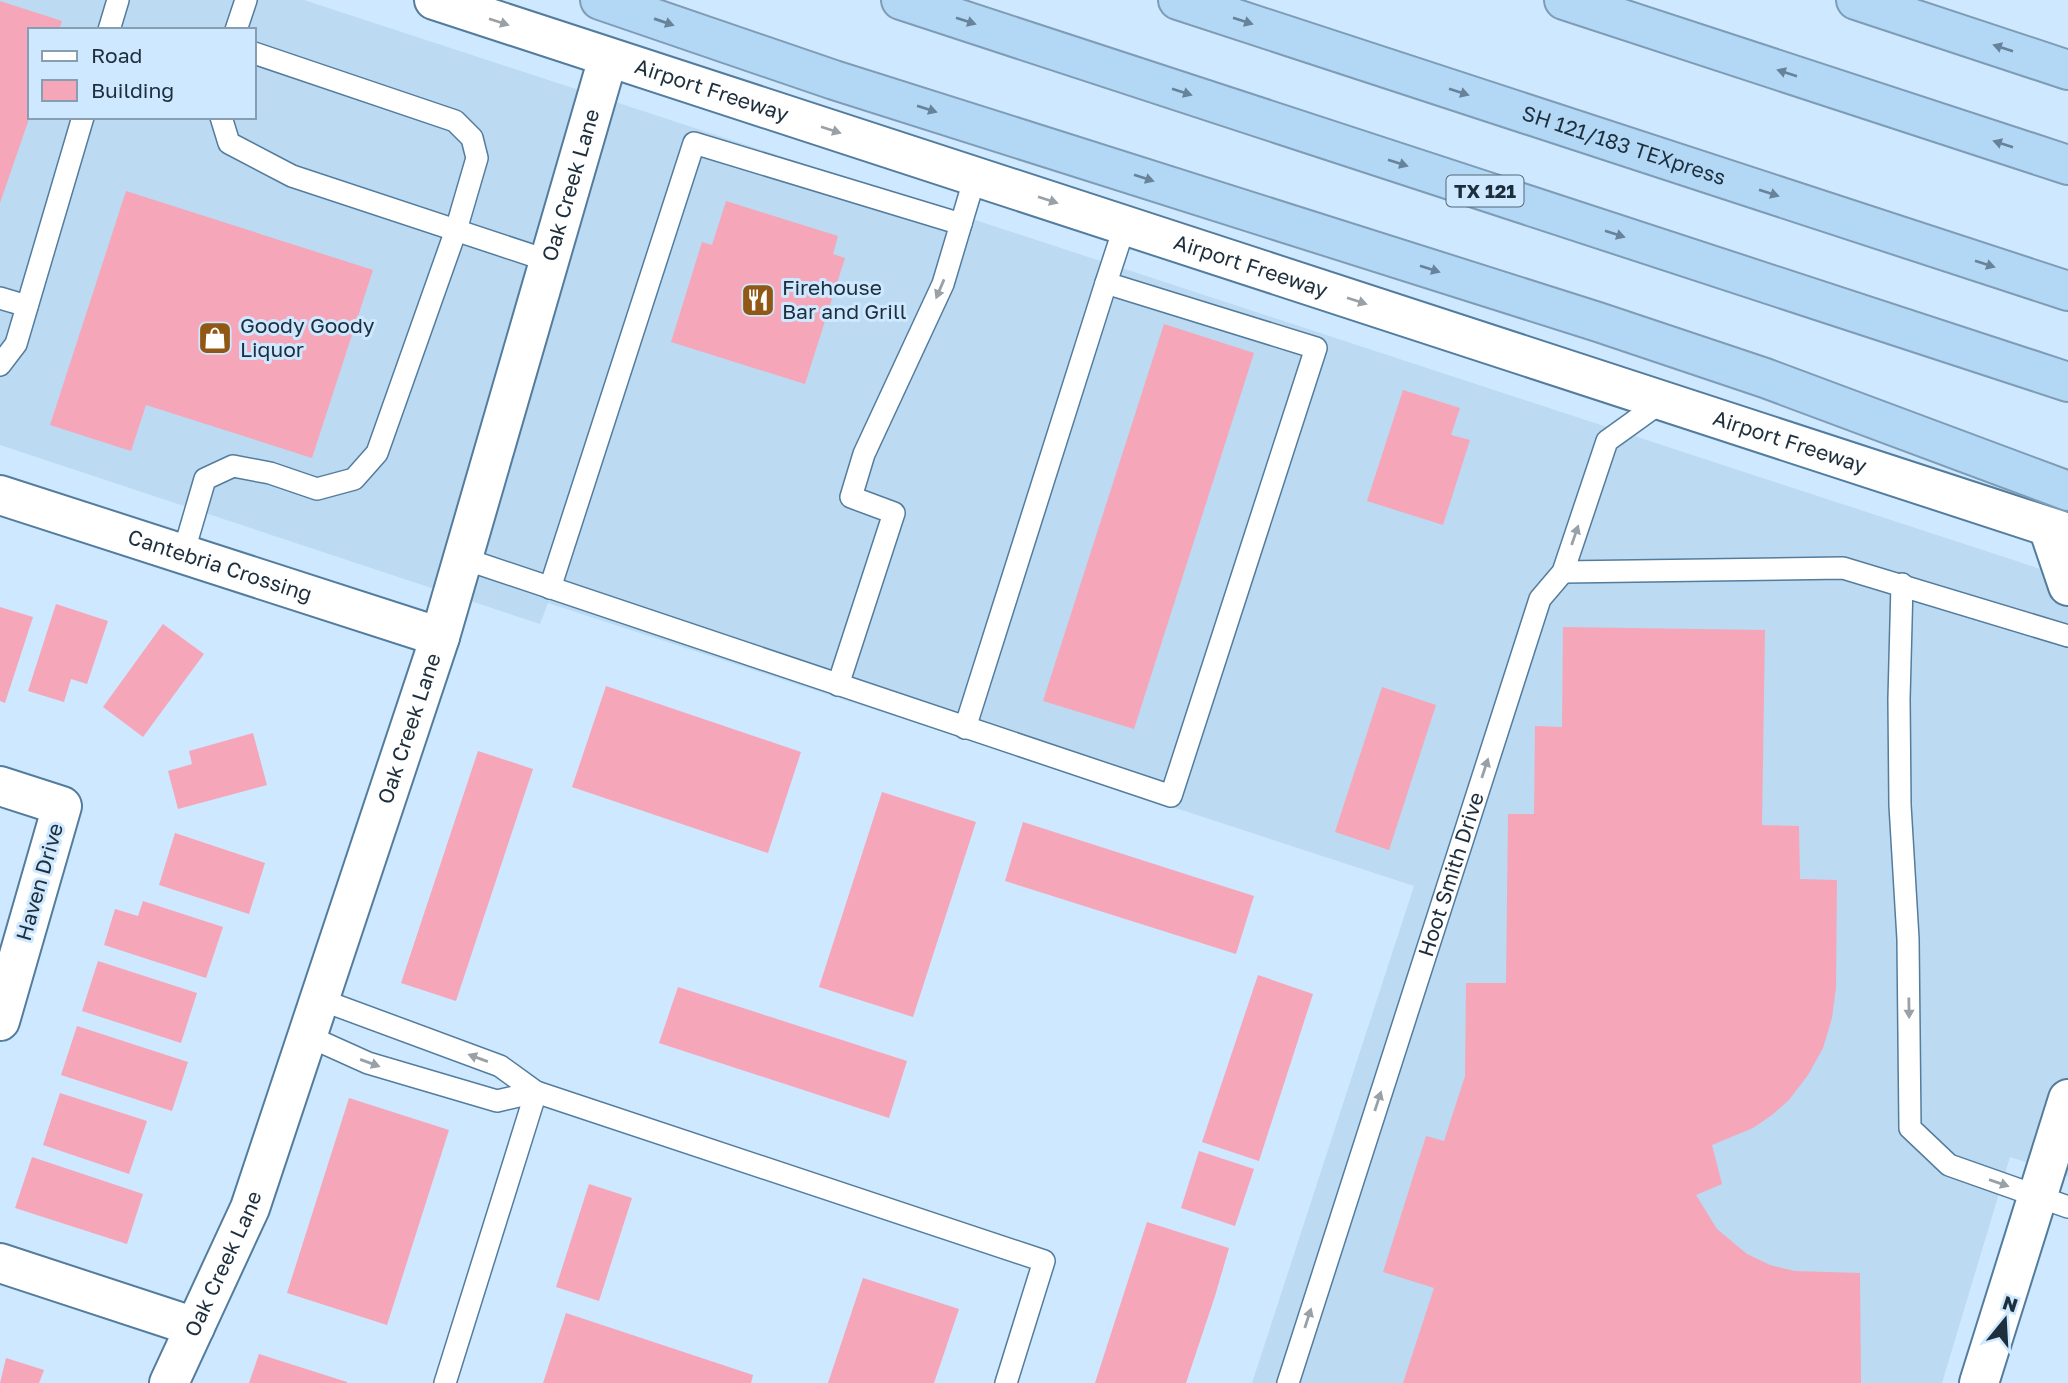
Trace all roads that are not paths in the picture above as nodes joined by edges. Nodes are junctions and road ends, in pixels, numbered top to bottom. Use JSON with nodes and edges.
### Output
{"nodes":[{"id":1,"x":118,"y":0,"type":"edge"},
{"id":2,"x":246,"y":0,"type":"edge"},
{"id":3,"x":434,"y":0,"type":"edge"},
{"id":4,"x":600,"y":0,"type":"edge"},
{"id":5,"x":901,"y":0,"type":"edge"},
{"id":6,"x":1178,"y":0,"type":"edge"},
{"id":7,"x":1564,"y":0,"type":"edge"},
{"id":8,"x":1856,"y":0,"type":"edge"},
{"id":9,"x":110,"y":28,"type":"edge"},
{"id":10,"x":237,"y":28,"type":"edge"},
{"id":11,"x":256,"y":54,"type":"edge"},
{"id":12,"x":608,"y":58,"type":"junction"},
{"id":13,"x":2068,"y":70,"type":"edge"},
{"id":14,"x":82,"y":119,"type":"edge"},
{"id":15,"x":222,"y":119,"type":"edge"},
{"id":16,"x":2068,"y":165,"type":"edge"},
{"id":17,"x":975,"y":177,"type":"junction"},
{"id":18,"x":961,"y":224,"type":"junction"},
{"id":19,"x":1125,"y":225,"type":"junction"},
{"id":20,"x":456,"y":230,"type":"junction"},
{"id":21,"x":549,"y":261,"type":"junction"},
{"id":22,"x":1107,"y":283,"type":"junction"},
{"id":23,"x":2068,"y":291,"type":"edge"},
{"id":24,"x":0,"y":298,"type":"edge"},
{"id":25,"x":27,"y":306,"type":"junction"},
{"id":26,"x":0,"y":365,"type":"edge"},
{"id":27,"x":2068,"y":382,"type":"edge"},
{"id":28,"x":1664,"y":400,"type":"junction"},
{"id":29,"x":2068,"y":491,"type":"edge"},
{"id":30,"x":0,"y":495,"type":"edge"},
{"id":31,"x":2058,"y":530,"type":"edge"},
{"id":32,"x":183,"y":554,"type":"junction"},
{"id":33,"x":462,"y":558,"type":"junction"},
{"id":34,"x":1563,"y":572,"type":"junction"},
{"id":35,"x":1902,"y":584,"type":"junction"},
{"id":36,"x":2068,"y":586,"type":"edge"},
{"id":37,"x":550,"y":587,"type":"junction"},
{"id":38,"x":2068,"y":636,"type":"edge"},
{"id":39,"x":440,"y":637,"type":"junction"},
{"id":40,"x":838,"y":685,"type":"junction"},
{"id":41,"x":965,"y":728,"type":"junction"},
{"id":42,"x":0,"y":786,"type":"edge"},
{"id":43,"x":320,"y":999,"type":"junction"},
{"id":44,"x":0,"y":1021,"type":"edge"},
{"id":45,"x":308,"y":1036,"type":"junction"},
{"id":46,"x":536,"y":1092,"type":"junction"},
{"id":47,"x":2068,"y":1099,"type":"edge"},
{"id":48,"x":2053,"y":1202,"type":"edge"},
{"id":49,"x":0,"y":1263,"type":"edge"},
{"id":50,"x":195,"y":1327,"type":"junction"},
{"id":51,"x":169,"y":1383,"type":"edge"},
{"id":52,"x":445,"y":1383,"type":"edge"},
{"id":53,"x":1006,"y":1383,"type":"edge"},
{"id":54,"x":1288,"y":1383,"type":"edge"},
{"id":55,"x":1979,"y":1383,"type":"edge"}],
"edges":[{"from":1,"to":9,"type":"lane"},
{"from":2,"to":10,"type":"lane"},
{"from":3,"to":12,"type":"street","name":"Airport Freeway","one_way":true},
{"from":4,"to":29,"type":"highway","one_way":true},
{"from":5,"to":27,"type":"highway","number":"TX 121","one_way":true},
{"from":6,"to":23,"type":"highway","name":"SH 121/183 TEXpress","one_way":true},
{"from":16,"to":7,"type":"highway","one_way":true},
{"from":13,"to":8,"type":"highway","one_way":true},
{"from":11,"to":20,"type":"lane"},
{"from":12,"to":17,"type":"street","name":"Airport Freeway","one_way":true},
{"from":12,"to":21,"type":"street","name":"Oak Creek Lane"},
{"from":14,"to":25,"type":"lane"},
{"from":15,"to":20,"type":"lane"},
{"from":17,"to":18,"type":"lane"},
{"from":17,"to":19,"type":"street","name":"Airport Freeway","one_way":true},
{"from":18,"to":37,"type":"lane"},
{"from":18,"to":40,"type":"lane","one_way":true},
{"from":19,"to":22,"type":"lane"},
{"from":19,"to":28,"type":"street","name":"Airport Freeway","one_way":true},
{"from":20,"to":21,"type":"lane"},
{"from":20,"to":32,"type":"lane"},
{"from":21,"to":33,"type":"street","name":"Oak Creek Lane"},
{"from":22,"to":41,"type":"lane"},
{"from":22,"to":41,"type":"lane"},
{"from":24,"to":25,"type":"lane"},
{"from":25,"to":26,"type":"lane"},
{"from":28,"to":31,"type":"street","name":"Airport Freeway"},
{"from":34,"to":28,"type":"lane","name":"Hoot Smith Drive","one_way":true},
{"from":30,"to":32,"type":"street","name":"Cantebria Crossing"},
{"from":31,"to":36,"type":"street"},
{"from":32,"to":39,"type":"street","name":"Cantebria Crossing"},
{"from":33,"to":37,"type":"lane"},
{"from":33,"to":39,"type":"street","name":"Oak Creek Lane"},
{"from":34,"to":35,"type":"lane"},
{"from":54,"to":34,"type":"lane","name":"Hoot Smith Drive","one_way":true},
{"from":35,"to":38,"type":"lane"},
{"from":35,"to":48,"type":"lane","one_way":true},
{"from":37,"to":40,"type":"lane"},
{"from":39,"to":43,"type":"street","name":"Oak Creek Lane"},
{"from":40,"to":41,"type":"lane"},
{"from":42,"to":44,"type":"street","name":"Haven Drive"},
{"from":43,"to":45,"type":"street","name":"Oak Creek Lane"},
{"from":46,"to":43,"type":"lane","one_way":true},
{"from":45,"to":46,"type":"lane","one_way":true},
{"from":45,"to":50,"type":"street","name":"Oak Creek Lane"},
{"from":46,"to":52,"type":"lane"},
{"from":46,"to":53,"type":"lane"},
{"from":47,"to":48,"type":"street"},
{"from":48,"to":55,"type":"street"},
{"from":49,"to":50,"type":"street"},
{"from":50,"to":51,"type":"street","name":"Oak Creek Lane"}]}
